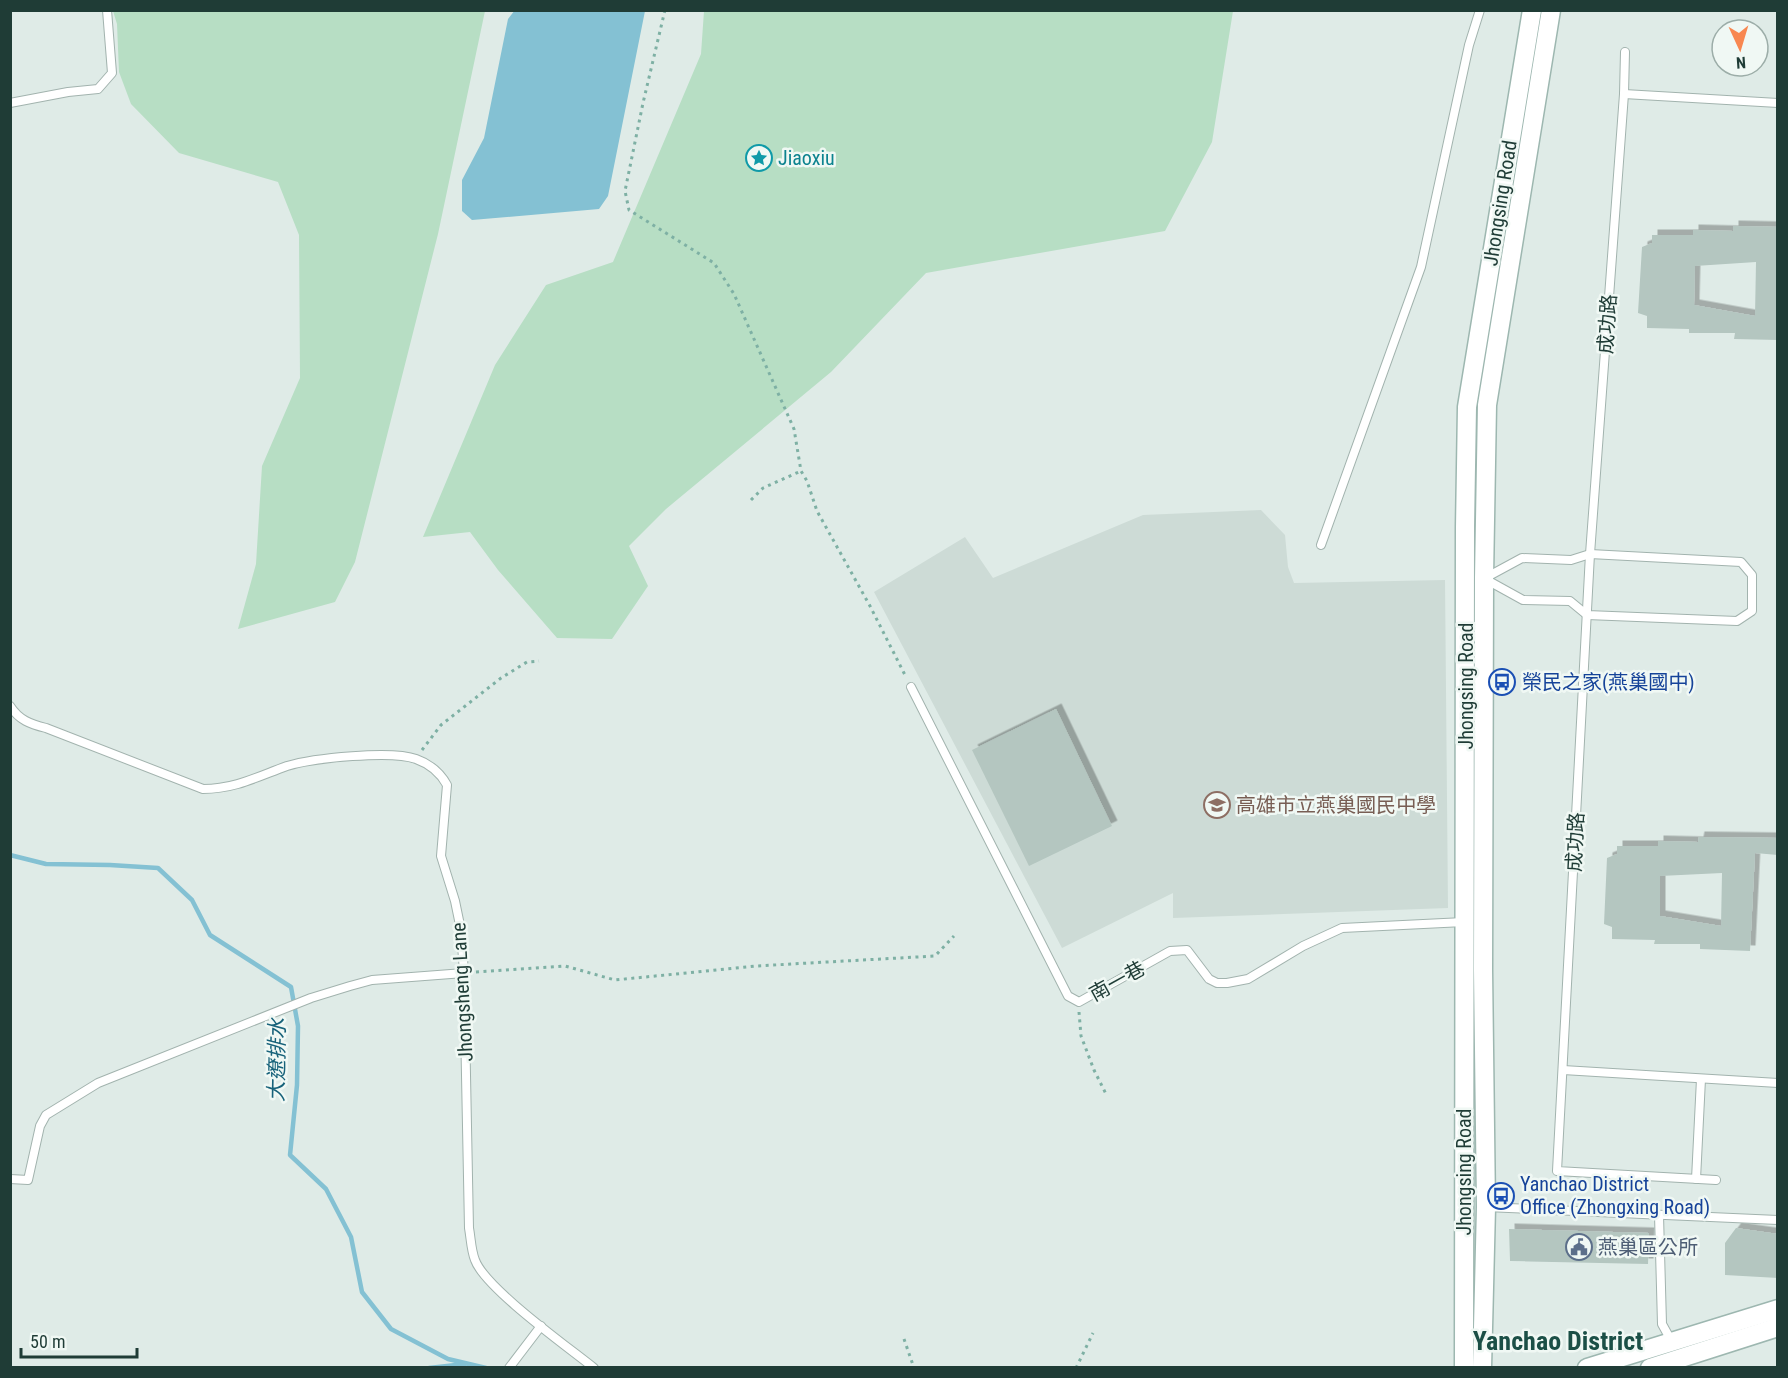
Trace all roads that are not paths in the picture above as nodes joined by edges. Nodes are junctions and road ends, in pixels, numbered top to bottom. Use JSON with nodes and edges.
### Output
{"nodes":[{"id":1,"x":107,"y":10,"type":"edge"},
{"id":2,"x":1480,"y":10,"type":"edge"},
{"id":3,"x":1532,"y":10,"type":"edge"},
{"id":4,"x":1551,"y":10,"type":"edge"},
{"id":5,"x":1625,"y":52,"type":"dead end"},
{"id":6,"x":1624,"y":94,"type":"junction"},
{"id":7,"x":10,"y":103,"type":"edge"},
{"id":8,"x":1778,"y":103,"type":"edge"},
{"id":9,"x":1321,"y":545,"type":"dead end"},
{"id":10,"x":1590,"y":554,"type":"junction"},
{"id":11,"x":1475,"y":578,"type":"junction"},
{"id":12,"x":1587,"y":615,"type":"junction"},
{"id":13,"x":911,"y":687,"type":"road end"},
{"id":14,"x":10,"y":706,"type":"edge"},
{"id":15,"x":1474,"y":922,"type":"junction"},
{"id":16,"x":464,"y":973,"type":"junction"},
{"id":17,"x":1563,"y":1070,"type":"junction"},
{"id":18,"x":1701,"y":1078,"type":"junction"},
{"id":19,"x":1778,"y":1083,"type":"edge"},
{"id":20,"x":10,"y":1179,"type":"edge"},
{"id":21,"x":1696,"y":1179,"type":"junction"},
{"id":22,"x":1716,"y":1180,"type":"dead end"},
{"id":23,"x":1486,"y":1207,"type":"junction"},
{"id":24,"x":1659,"y":1215,"type":"junction"},
{"id":25,"x":1778,"y":1220,"type":"edge"},
{"id":26,"x":1778,"y":1310,"type":"edge"},
{"id":27,"x":541,"y":1326,"type":"junction"},
{"id":28,"x":1778,"y":1327,"type":"edge"},
{"id":29,"x":1672,"y":1342,"type":"junction"},
{"id":30,"x":1693,"y":1350,"type":"junction"},
{"id":31,"x":509,"y":1368,"type":"edge"},
{"id":32,"x":594,"y":1368,"type":"edge"},
{"id":33,"x":1464,"y":1368,"type":"edge"},
{"id":34,"x":1482,"y":1368,"type":"edge"},
{"id":35,"x":1587,"y":1368,"type":"edge"},
{"id":36,"x":1650,"y":1368,"type":"edge"}],
"edges":[{"from":1,"to":7,"type":"lane"},
{"from":2,"to":9,"type":"lane"},
{"from":3,"to":11,"type":"main road","name":"Jhongsing Road"},
{"from":4,"to":11,"type":"main road","name":"Jhongsing Road"},
{"from":5,"to":6,"type":"lane","name":"成功路"},
{"from":6,"to":8,"type":"lane"},
{"from":6,"to":10,"type":"lane","name":"成功路"},
{"from":10,"to":11,"type":"lane"},
{"from":10,"to":12,"type":"lane","name":"成功路"},
{"from":10,"to":12,"type":"lane"},
{"from":11,"to":12,"type":"lane"},
{"from":11,"to":15,"type":"main road","name":"Jhongsing Road"},
{"from":12,"to":17,"type":"lane","name":"成功路"},
{"from":13,"to":15,"type":"lane","name":"南一巷"},
{"from":14,"to":16,"type":"lane","name":"Jhongsheng Lane"},
{"from":15,"to":23,"type":"main road","name":"Jhongsing Road"},
{"from":15,"to":33,"type":"main road","name":"Jhongsing Road"},
{"from":16,"to":20,"type":"lane"},
{"from":16,"to":27,"type":"lane","name":"Jhongsheng Lane"},
{"from":17,"to":18,"type":"lane"},
{"from":17,"to":21,"type":"lane","name":"成功路"},
{"from":18,"to":19,"type":"lane"},
{"from":18,"to":21,"type":"lane"},
{"from":21,"to":22,"type":"lane","name":"成功路"},
{"from":23,"to":24,"type":"lane"},
{"from":23,"to":34,"type":"main road","name":"Jhongsing Road"},
{"from":24,"to":25,"type":"lane"},
{"from":24,"to":29,"type":"lane"},
{"from":26,"to":30,"type":"main road"},
{"from":27,"to":31,"type":"lane"},
{"from":27,"to":32,"type":"lane","name":"Jhongsheng Lane"},
{"from":28,"to":30,"type":"main road"},
{"from":29,"to":30,"type":"main road"},
{"from":29,"to":35,"type":"main road"},
{"from":30,"to":36,"type":"main road"}]}
